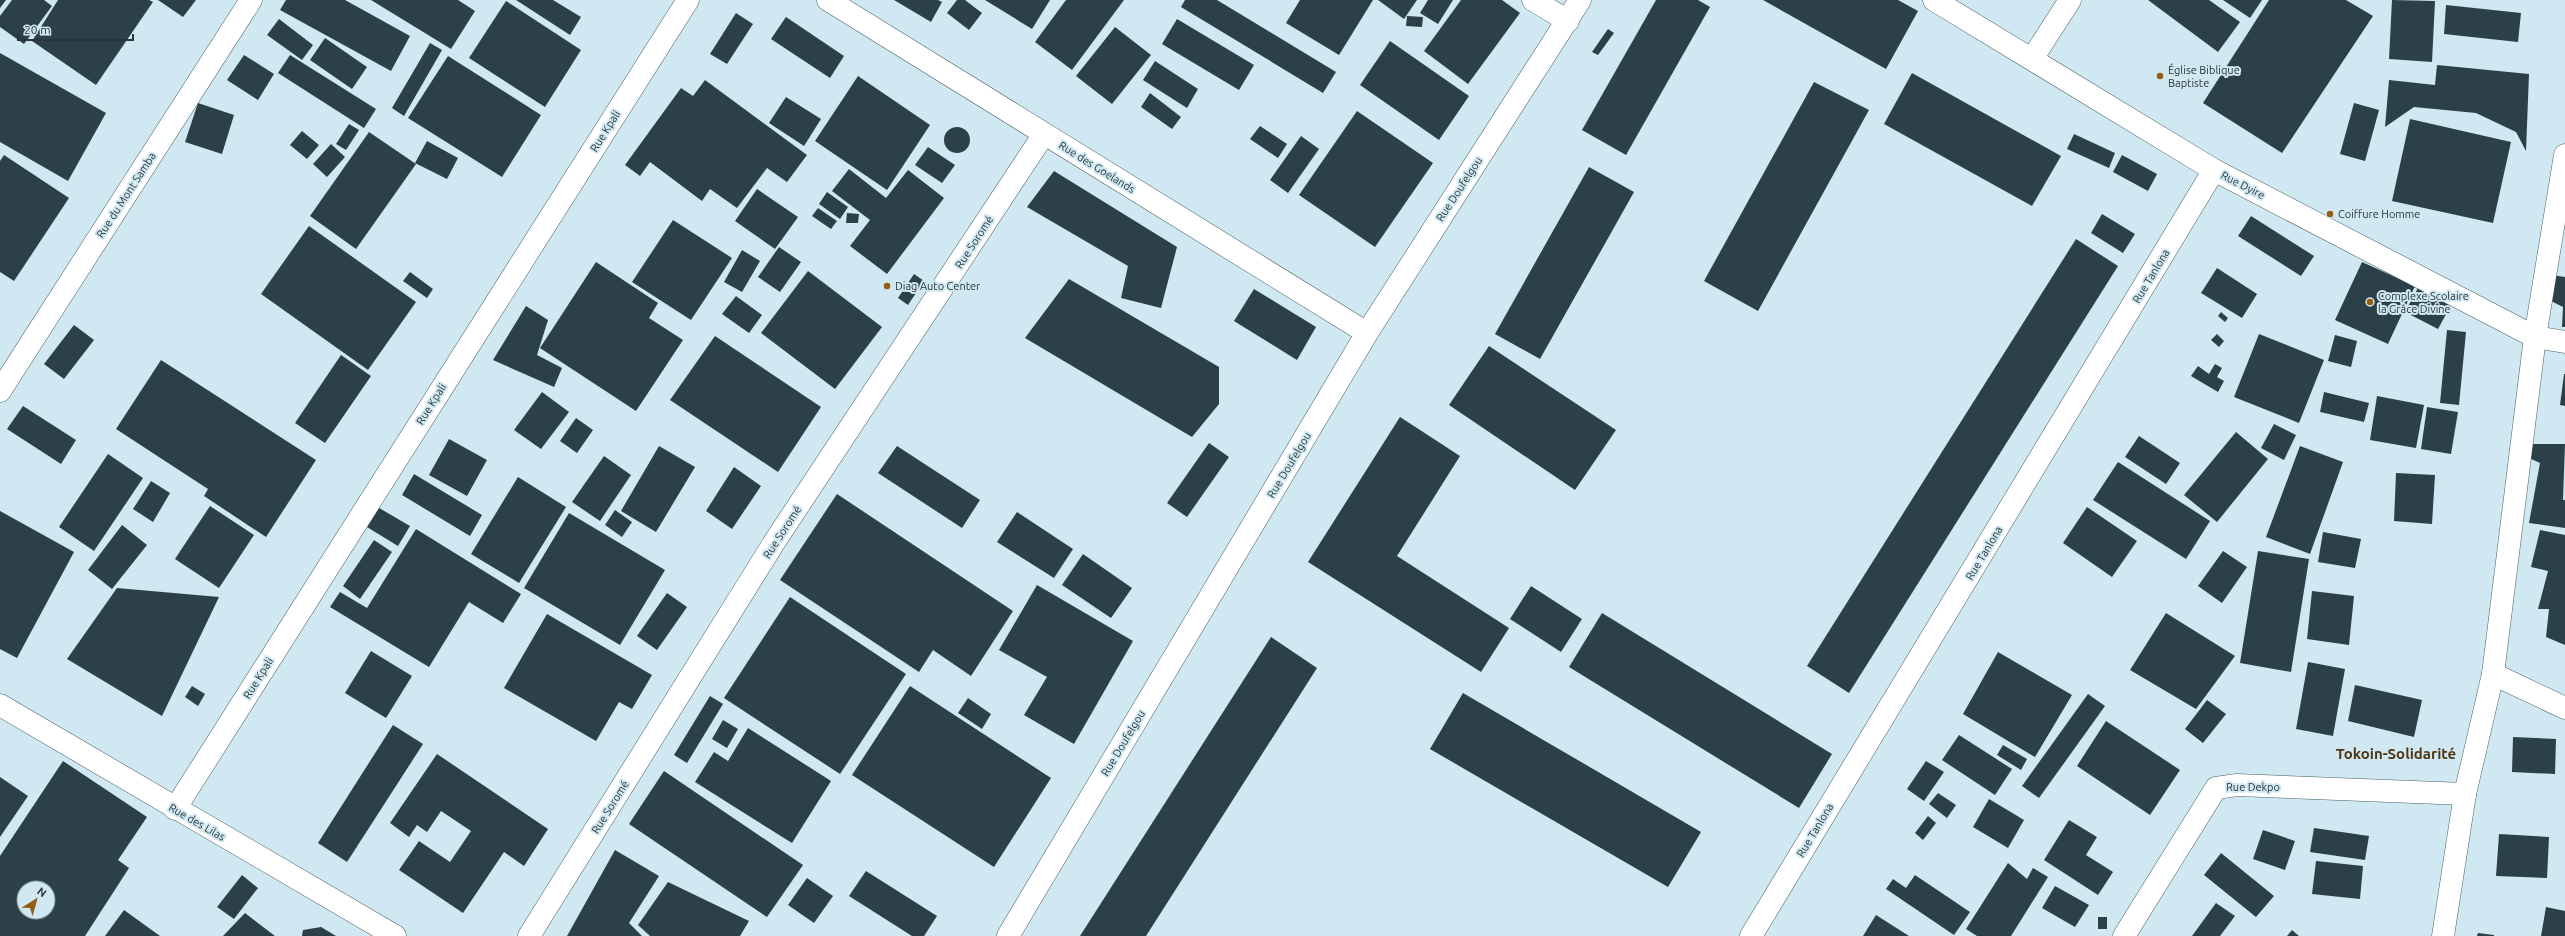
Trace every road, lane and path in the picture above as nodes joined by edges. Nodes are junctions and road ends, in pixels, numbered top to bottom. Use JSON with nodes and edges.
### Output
{"nodes":[{"id":1,"x":251,"y":0,"type":"edge"},
{"id":2,"x":688,"y":0,"type":"edge"},
{"id":3,"x":828,"y":0,"type":"edge"},
{"id":4,"x":1533,"y":0,"type":"edge"},
{"id":5,"x":1580,"y":0,"type":"edge"},
{"id":6,"x":1934,"y":0,"type":"edge"},
{"id":7,"x":2070,"y":0,"type":"edge"},
{"id":8,"x":1568,"y":21,"type":"junction"},
{"id":9,"x":2032,"y":59,"type":"junction"},
{"id":10,"x":1044,"y":134,"type":"junction"},
{"id":11,"x":2565,"y":155,"type":"edge"},
{"id":12,"x":2214,"y":170,"type":"junction"},
{"id":13,"x":1367,"y":333,"type":"junction"},
{"id":14,"x":2535,"y":337,"type":"junction"},
{"id":15,"x":2565,"y":342,"type":"edge"},
{"id":16,"x":0,"y":390,"type":"edge"},
{"id":17,"x":2493,"y":674,"type":"junction"},
{"id":18,"x":0,"y":705,"type":"edge"},
{"id":19,"x":2565,"y":708,"type":"edge"},
{"id":20,"x":2465,"y":794,"type":"junction"},
{"id":21,"x":175,"y":809,"type":"junction"},
{"id":22,"x":395,"y":936,"type":"edge"},
{"id":23,"x":529,"y":936,"type":"edge"},
{"id":24,"x":1008,"y":936,"type":"edge"},
{"id":25,"x":1751,"y":936,"type":"edge"},
{"id":26,"x":2124,"y":936,"type":"edge"},
{"id":27,"x":2443,"y":936,"type":"edge"}],
"edges":[{"from":1,"to":16,"type":"street","name":"Rue du Mont Samba"},
{"from":2,"to":21,"type":"street","name":"Rue Kpali"},
{"from":3,"to":10,"type":"street","name":"Rue des Goelands"},
{"from":4,"to":8,"type":"street"},
{"from":5,"to":8,"type":"street","name":"Rue Doufelgou"},
{"from":6,"to":9,"type":"street","name":"Rue Dyire"},
{"from":7,"to":9,"type":"street"},
{"from":8,"to":13,"type":"street","name":"Rue Doufelgou"},
{"from":9,"to":12,"type":"street","name":"Rue Dyire"},
{"from":10,"to":13,"type":"street","name":"Rue des Goelands"},
{"from":10,"to":23,"type":"street","name":"Rue Soromé"},
{"from":11,"to":14,"type":"street"},
{"from":12,"to":14,"type":"street","name":"Rue Dyire"},
{"from":12,"to":25,"type":"street","name":"Rue Tanlona"},
{"from":13,"to":24,"type":"street","name":"Rue Doufelgou"},
{"from":14,"to":15,"type":"street","name":"Rue Dyire"},
{"from":14,"to":17,"type":"street"},
{"from":17,"to":19,"type":"street"},
{"from":17,"to":20,"type":"street"},
{"from":18,"to":21,"type":"street","name":"Rue des Lilas"},
{"from":20,"to":26,"type":"street","name":"Rue Dekpo"},
{"from":20,"to":27,"type":"street"},
{"from":21,"to":22,"type":"street","name":"Rue des Lilas"}]}
